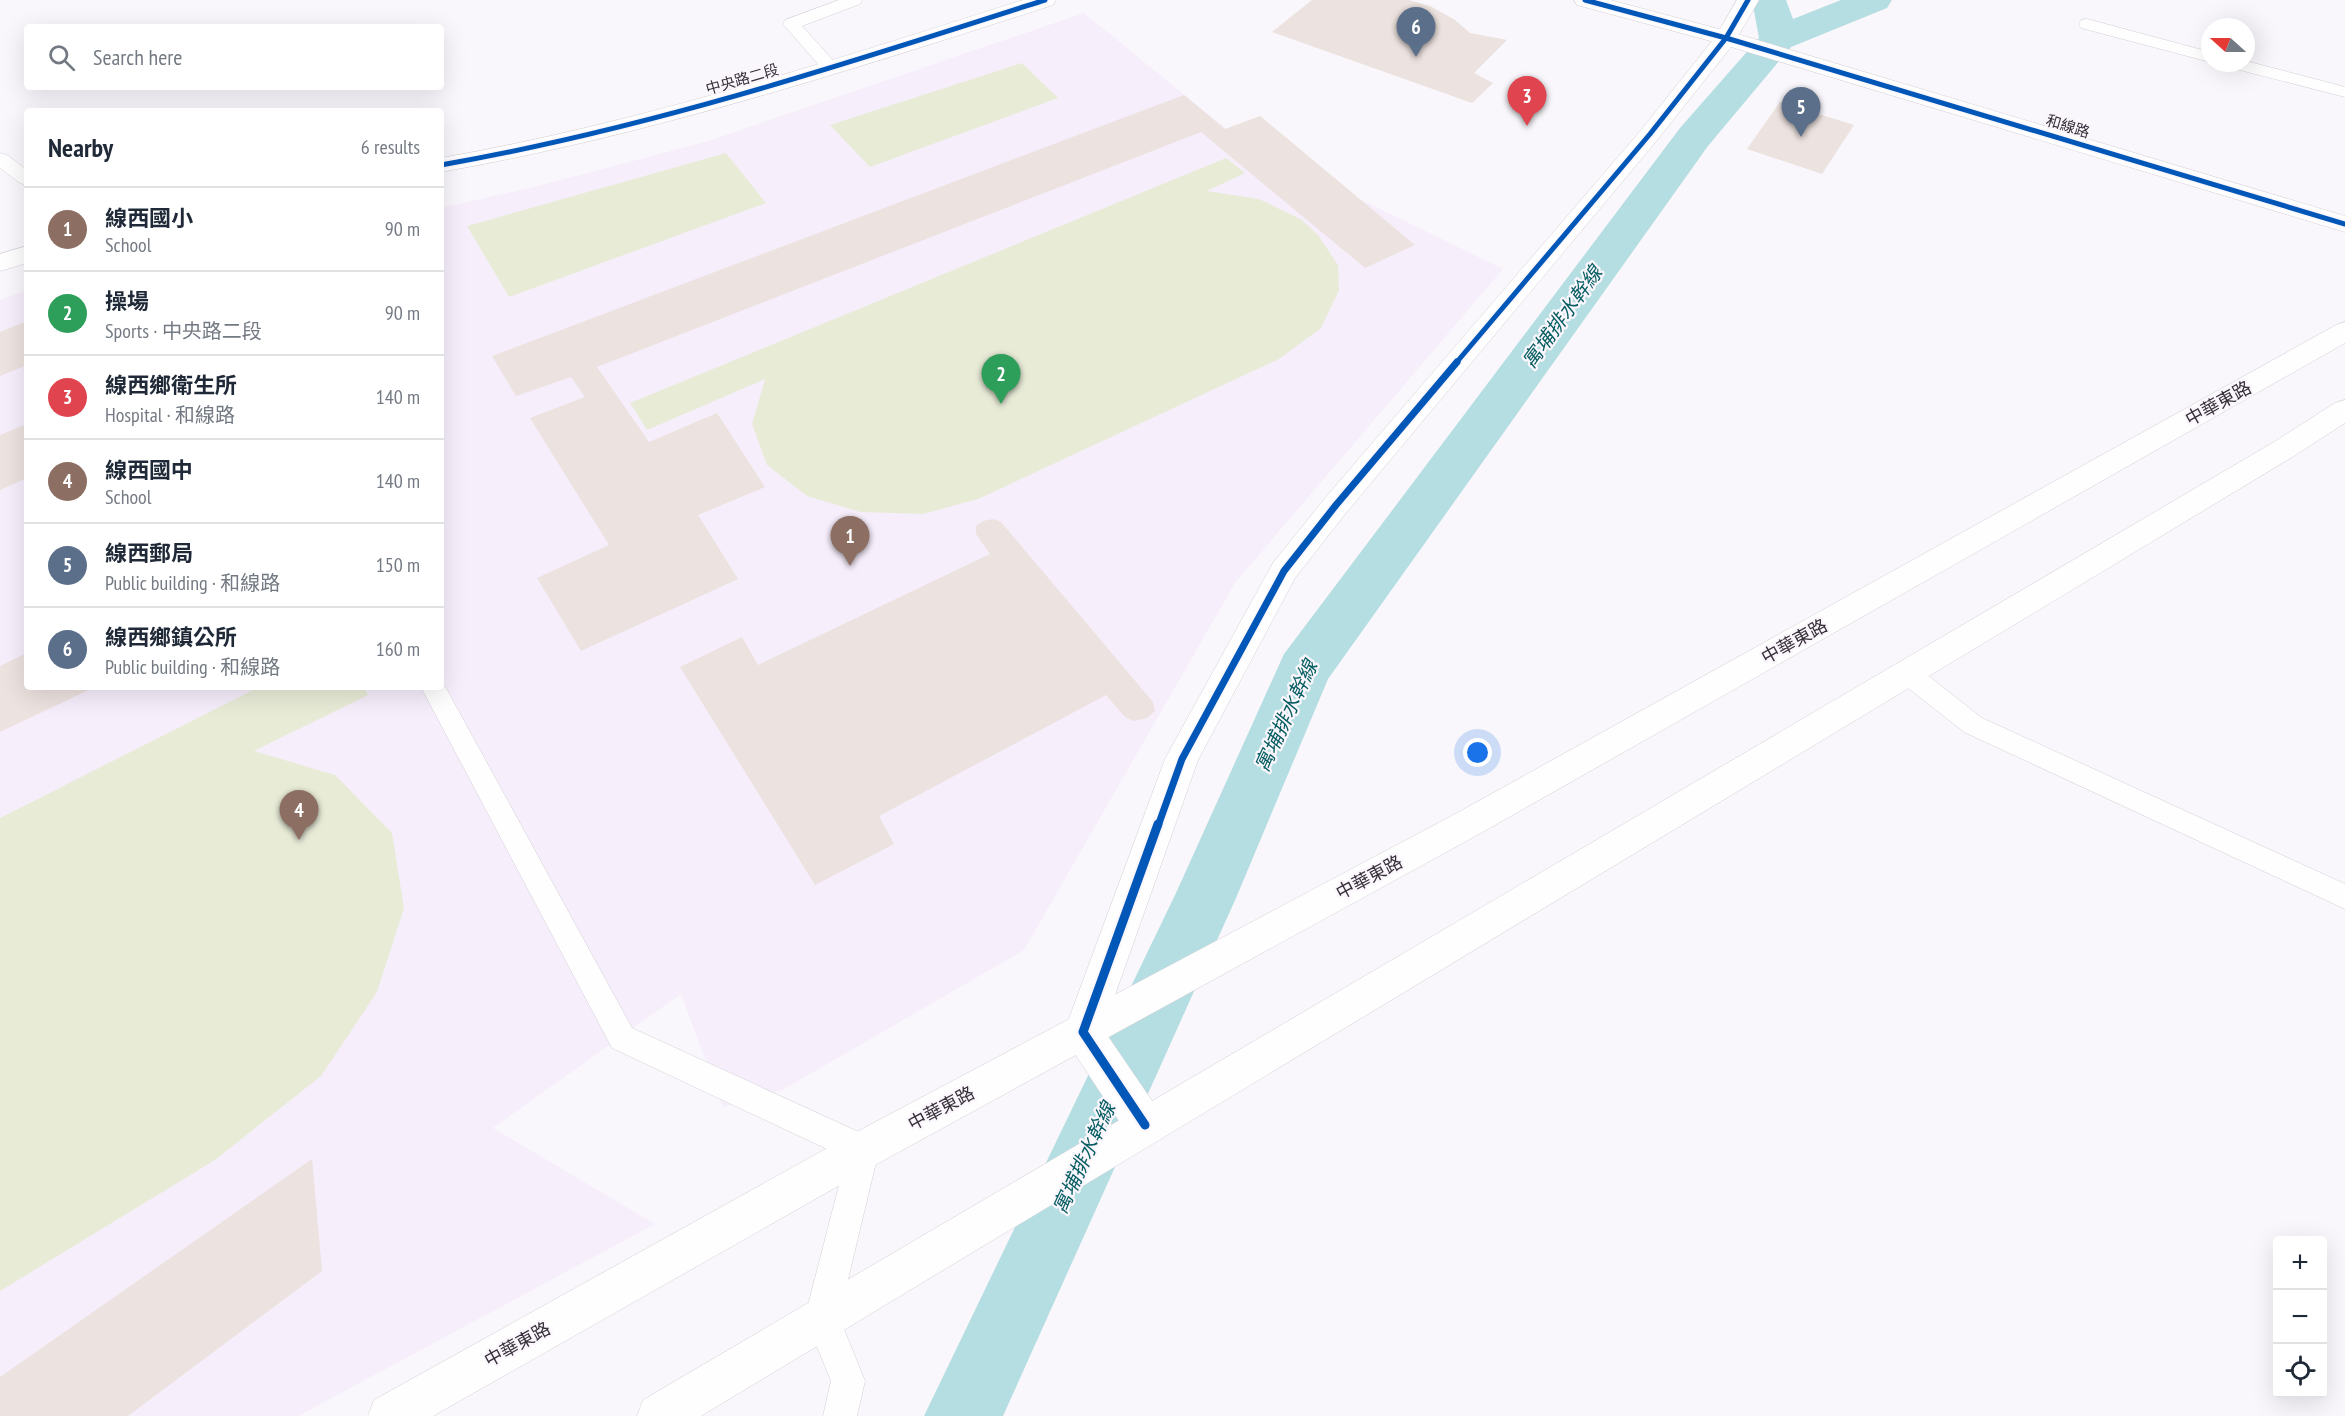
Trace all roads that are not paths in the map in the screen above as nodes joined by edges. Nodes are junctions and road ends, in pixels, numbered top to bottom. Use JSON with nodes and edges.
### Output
{"nodes":[{"id":1,"x":854,"y":0,"type":"edge"},
{"id":2,"x":1045,"y":0,"type":"edge"},
{"id":3,"x":1586,"y":0,"type":"edge"},
{"id":4,"x":1748,"y":0,"type":"edge"},
{"id":5,"x":2087,"y":24,"type":"dead end"},
{"id":6,"x":1726,"y":38,"type":"junction"},
{"id":7,"x":2201,"y":55,"type":"edge"},
{"id":8,"x":831,"y":68,"type":"junction"},
{"id":9,"x":2255,"y":69,"type":"edge"},
{"id":10,"x":2345,"y":93,"type":"edge"},
{"id":11,"x":0,"y":159,"type":"edge"},
{"id":12,"x":444,"y":164,"type":"edge"},
{"id":13,"x":24,"y":176,"type":"edge"},
{"id":14,"x":2345,"y":224,"type":"edge"},
{"id":15,"x":24,"y":255,"type":"edge"},
{"id":16,"x":0,"y":262,"type":"edge"},
{"id":17,"x":2345,"y":331,"type":"edge"},
{"id":18,"x":2345,"y":410,"type":"edge"},
{"id":19,"x":1907,"y":672,"type":"junction"},
{"id":20,"x":436,"y":690,"type":"edge"},
{"id":21,"x":2345,"y":897,"type":"edge"},
{"id":22,"x":1083,"y":1032,"type":"junction"},
{"id":23,"x":1145,"y":1125,"type":"junction"},
{"id":24,"x":863,"y":1150,"type":"junction"},
{"id":25,"x":822,"y":1317,"type":"junction"},
{"id":26,"x":390,"y":1416,"type":"edge"},
{"id":27,"x":659,"y":1416,"type":"edge"},
{"id":28,"x":840,"y":1416,"type":"edge"}],
"edges":[{"from":1,"to":8,"type":"lane"},
{"from":2,"to":8,"type":"main road","name":"中央路二段"},
{"from":3,"to":6,"type":"main road"},
{"from":4,"to":6,"type":"main road"},
{"from":5,"to":7,"type":"lane"},
{"from":6,"to":14,"type":"main road","name":"和線路"},
{"from":6,"to":22,"type":"main road"},
{"from":8,"to":12,"type":"main road","name":"中央路二段"},
{"from":9,"to":10,"type":"lane"},
{"from":11,"to":13,"type":"lane"},
{"from":15,"to":16,"type":"main road"},
{"from":17,"to":22,"type":"main road","name":"中華東路"},
{"from":18,"to":19,"type":"main road"},
{"from":19,"to":21,"type":"lane"},
{"from":19,"to":23,"type":"main road"},
{"from":20,"to":24,"type":"lane"},
{"from":22,"to":23,"type":"main road"},
{"from":22,"to":24,"type":"main road","name":"中華東路"},
{"from":23,"to":25,"type":"main road"},
{"from":24,"to":25,"type":"lane"},
{"from":24,"to":26,"type":"main road","name":"中華東路"},
{"from":25,"to":27,"type":"main road"},
{"from":25,"to":28,"type":"lane"}]}
